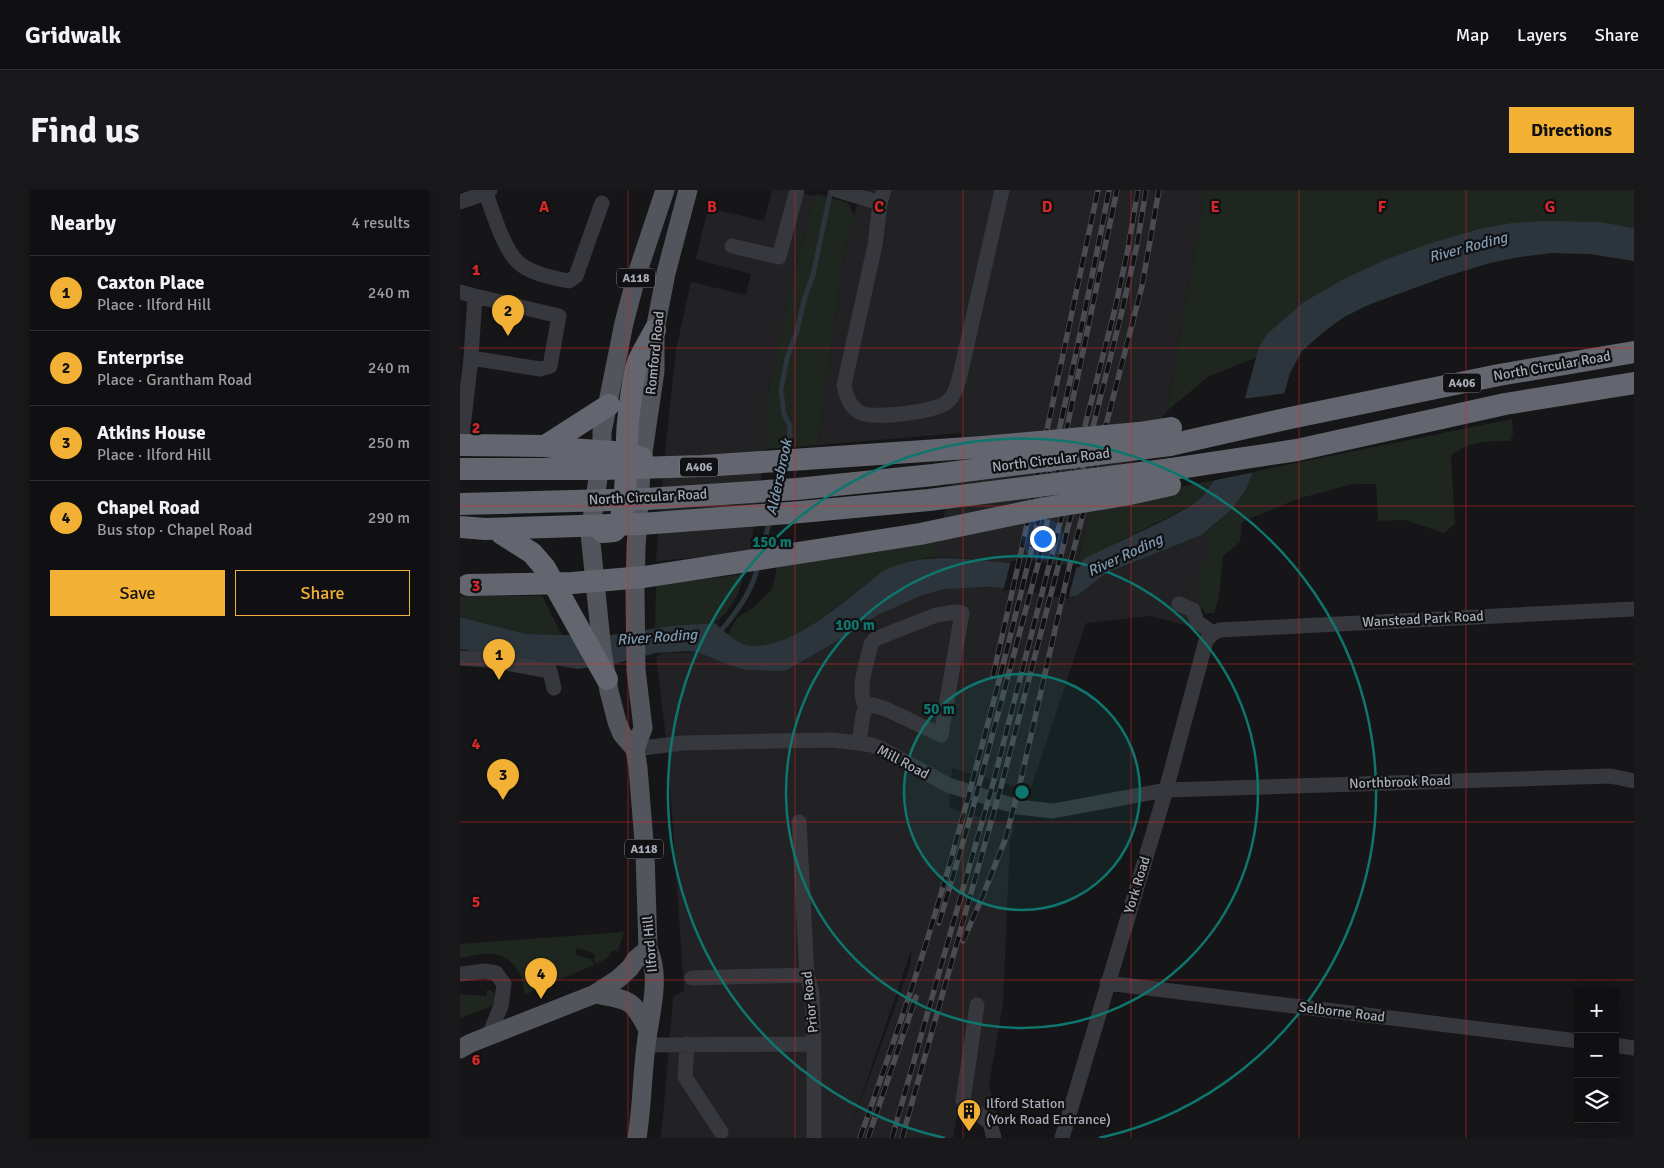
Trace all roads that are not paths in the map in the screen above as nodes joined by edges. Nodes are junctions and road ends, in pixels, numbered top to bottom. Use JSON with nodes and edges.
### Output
{"nodes":[{"id":1,"x":665,"y":190,"type":"edge"},
{"id":2,"x":688,"y":190,"type":"edge"},
{"id":3,"x":797,"y":190,"type":"edge"},
{"id":4,"x":1002,"y":190,"type":"edge"},
{"id":5,"x":842,"y":191,"type":"edge"},
{"id":6,"x":488,"y":192,"type":"edge"},
{"id":7,"x":882,"y":197,"type":"edge"},
{"id":8,"x":460,"y":202,"type":"edge"},
{"id":9,"x":602,"y":203,"type":"dead end"},
{"id":10,"x":732,"y":246,"type":"dead end"},
{"id":11,"x":468,"y":294,"type":"edge"},
{"id":12,"x":655,"y":330,"type":"joint"},
{"id":13,"x":1634,"y":352,"type":"edge"},
{"id":14,"x":471,"y":358,"type":"junction"},
{"id":15,"x":1634,"y":383,"type":"edge"},
{"id":16,"x":609,"y":405,"type":"junction"},
{"id":17,"x":1290,"y":418,"type":"junction"},
{"id":18,"x":461,"y":445,"type":"edge"},
{"id":19,"x":545,"y":446,"type":"junction"},
{"id":20,"x":1297,"y":450,"type":"junction"},
{"id":21,"x":602,"y":451,"type":"junction"},
{"id":22,"x":635,"y":456,"type":"junction"},
{"id":23,"x":460,"y":469,"type":"edge"},
{"id":24,"x":460,"y":504,"type":"edge"},
{"id":25,"x":460,"y":527,"type":"edge"},
{"id":26,"x":460,"y":532,"type":"edge"},
{"id":27,"x":590,"y":533,"type":"junction"},
{"id":28,"x":502,"y":534,"type":"junction"},
{"id":29,"x":460,"y":585,"type":"edge"},
{"id":30,"x":1179,"y":604,"type":"dead end"},
{"id":31,"x":1634,"y":609,"type":"edge"},
{"id":32,"x":1213,"y":633,"type":"junction"},
{"id":33,"x":460,"y":658,"type":"edge"},
{"id":34,"x":606,"y":679,"type":"junction"},
{"id":35,"x":554,"y":688,"type":"dead end"},
{"id":36,"x":866,"y":707,"type":"junction"},
{"id":37,"x":860,"y":743,"type":"junction"},
{"id":38,"x":635,"y":749,"type":"junction"},
{"id":39,"x":1634,"y":781,"type":"edge"},
{"id":40,"x":1166,"y":790,"type":"junction"},
{"id":41,"x":799,"y":822,"type":"dead end"},
{"id":42,"x":648,"y":948,"type":"junction"},
{"id":43,"x":460,"y":974,"type":"edge"},
{"id":44,"x":806,"y":975,"type":"junction"},
{"id":45,"x":692,"y":978,"type":"dead end"},
{"id":46,"x":1107,"y":983,"type":"junction"},
{"id":47,"x":596,"y":994,"type":"junction"},
{"id":48,"x":977,"y":1005,"type":"dead end"},
{"id":49,"x":488,"y":1036,"type":"junction"},
{"id":50,"x":647,"y":1037,"type":"junction"},
{"id":51,"x":1574,"y":1040,"type":"edge"},
{"id":52,"x":687,"y":1044,"type":"junction"},
{"id":53,"x":814,"y":1044,"type":"junction"},
{"id":54,"x":462,"y":1045,"type":"edge"},
{"id":55,"x":1619,"y":1046,"type":"edge"},
{"id":56,"x":1634,"y":1048,"type":"edge"},
{"id":57,"x":721,"y":1132,"type":"dead end"},
{"id":58,"x":637,"y":1138,"type":"edge"},
{"id":59,"x":814,"y":1138,"type":"edge"},
{"id":60,"x":994,"y":1138,"type":"edge"},
{"id":61,"x":1062,"y":1138,"type":"edge"}],
"edges":[{"from":1,"to":16,"type":"main road","number":"A118"},
{"from":2,"to":12,"type":"main road","name":"Romford Road","number":"A118"},
{"from":3,"to":10,"type":"street"},
{"from":4,"to":7,"type":"street"},
{"from":5,"to":7,"type":"street"},
{"from":6,"to":8,"type":"street"},
{"from":6,"to":9,"type":"street"},
{"from":11,"to":14,"type":"street"},
{"from":11,"to":14,"type":"street"},
{"from":12,"to":22,"type":"highway","number":"A118"},
{"from":13,"to":17,"type":"highway","name":"North Circular Road","number":"A406"},
{"from":14,"to":18,"type":"street"},
{"from":15,"to":20,"type":"highway","name":"North Circular Road","number":"A406"},
{"from":16,"to":19,"type":"highway"},
{"from":16,"to":21,"type":"main road","number":"A118"},
{"from":17,"to":23,"type":"highway","number":"A406","bridge":true},
{"from":17,"to":24,"type":"highway","name":"North Circular Road","number":"A406","bridge":true},
{"from":18,"to":19,"type":"highway"},
{"from":19,"to":21,"type":"highway"},
{"from":20,"to":25,"type":"highway","name":"North Circular Road","number":"A406","bridge":true},
{"from":20,"to":29,"type":"highway","number":"A406","bridge":true},
{"from":21,"to":22,"type":"highway"},
{"from":21,"to":27,"type":"main road","name":"Ilford Hill","number":"A118"},
{"from":22,"to":27,"type":"highway","number":"A118"},
{"from":22,"to":38,"type":"main road","name":"Ilford Hill","number":"A118"},
{"from":26,"to":28,"type":"highway"},
{"from":27,"to":28,"type":"highway"},
{"from":27,"to":34,"type":"main road","name":"Ilford Hill","number":"A118"},
{"from":28,"to":34,"type":"highway"},
{"from":30,"to":32,"type":"street"},
{"from":31,"to":32,"type":"street","name":"Wanstead Park Road"},
{"from":32,"to":40,"type":"street","name":"York Road"},
{"from":33,"to":35,"type":"street"},
{"from":34,"to":38,"type":"main road","name":"Ilford Hill","number":"A118"},
{"from":36,"to":36,"type":"street"},
{"from":36,"to":37,"type":"street"},
{"from":37,"to":38,"type":"street","name":"Mill Road"},
{"from":37,"to":40,"type":"street","name":"Mill Road"},
{"from":38,"to":42,"type":"main road","name":"Ilford Hill","number":"A118"},
{"from":39,"to":40,"type":"street","name":"Northbrook Road"},
{"from":40,"to":46,"type":"street","name":"York Road"},
{"from":41,"to":44,"type":"street","name":"Prior Road"},
{"from":42,"to":47,"type":"main road"},
{"from":42,"to":50,"type":"main road","name":"Ilford Hill","number":"A118"},
{"from":43,"to":49,"type":"street"},
{"from":44,"to":45,"type":"street"},
{"from":44,"to":53,"type":"street","name":"Prior Road"},
{"from":46,"to":51,"type":"street","name":"Selborne Road"},
{"from":46,"to":61,"type":"street","name":"York Road"},
{"from":47,"to":49,"type":"main road"},
{"from":47,"to":50,"type":"main road"},
{"from":48,"to":60,"type":"street"},
{"from":49,"to":54,"type":"main road"},
{"from":50,"to":52,"type":"street","name":"Prior Road"},
{"from":50,"to":58,"type":"main road","name":"Ilford Hill","number":"A118"},
{"from":52,"to":53,"type":"street","name":"Prior Road"},
{"from":52,"to":57,"type":"street"},
{"from":53,"to":59,"type":"street"},
{"from":55,"to":56,"type":"street"}]}
